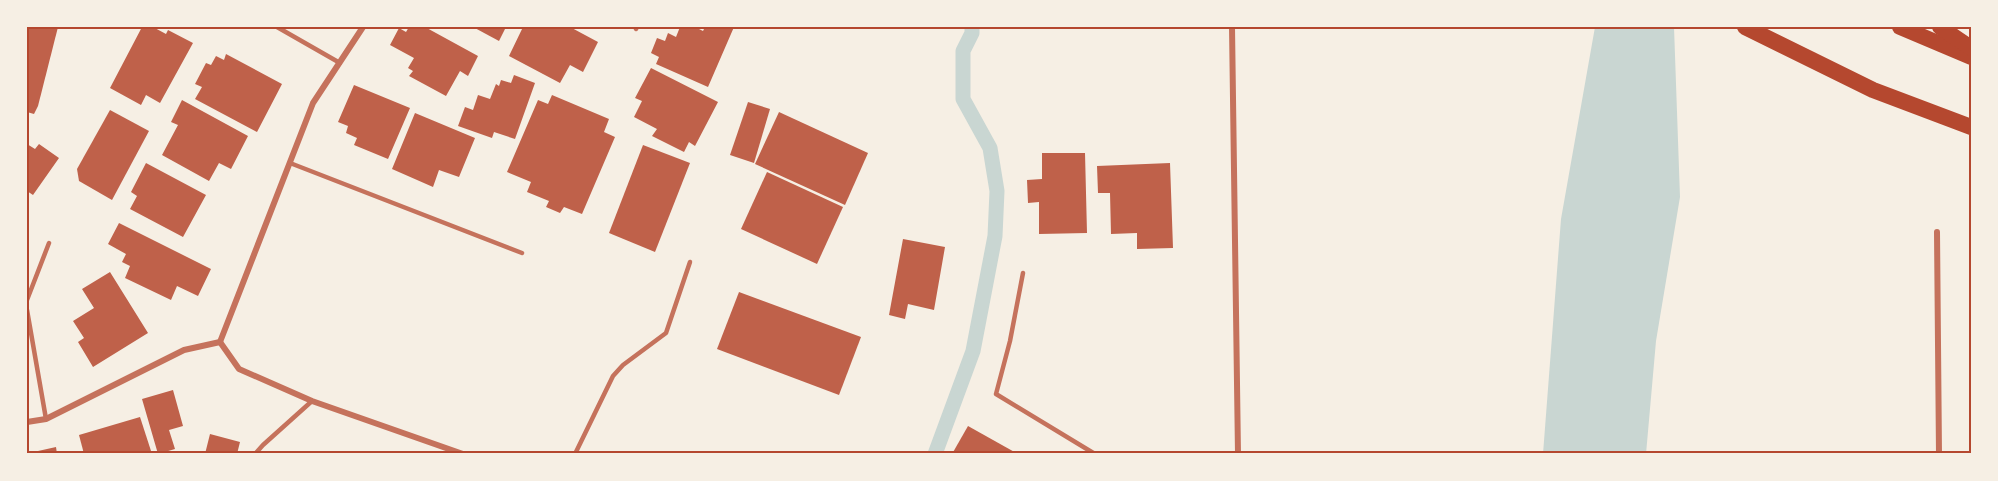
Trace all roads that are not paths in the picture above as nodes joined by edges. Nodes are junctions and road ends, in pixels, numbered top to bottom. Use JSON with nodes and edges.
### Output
{"nodes":[{"id":1,"x":277,"y":27,"type":"edge"},
{"id":2,"x":363,"y":27,"type":"edge"},
{"id":3,"x":1232,"y":27,"type":"edge"},
{"id":4,"x":1745,"y":27,"type":"edge"},
{"id":5,"x":1900,"y":27,"type":"edge"},
{"id":6,"x":1940,"y":27,"type":"edge"},
{"id":7,"x":1971,"y":48,"type":"edge"},
{"id":8,"x":1971,"y":57,"type":"edge"},
{"id":9,"x":340,"y":63,"type":"junction"},
{"id":10,"x":1971,"y":127,"type":"edge"},
{"id":11,"x":290,"y":163,"type":"junction"},
{"id":12,"x":1937,"y":232,"type":"dead end"},
{"id":13,"x":49,"y":243,"type":"dead end"},
{"id":14,"x":522,"y":253,"type":"dead end"},
{"id":15,"x":690,"y":262,"type":"dead end"},
{"id":16,"x":1023,"y":273,"type":"dead end"},
{"id":17,"x":27,"y":300,"type":"edge"},
{"id":18,"x":27,"y":310,"type":"edge"},
{"id":19,"x":220,"y":342,"type":"junction"},
{"id":20,"x":312,"y":401,"type":"junction"},
{"id":21,"x":46,"y":419,"type":"junction"},
{"id":22,"x":27,"y":422,"type":"edge"},
{"id":23,"x":255,"y":454,"type":"edge"},
{"id":24,"x":463,"y":454,"type":"edge"},
{"id":25,"x":576,"y":454,"type":"edge"},
{"id":26,"x":1095,"y":454,"type":"edge"},
{"id":27,"x":1238,"y":454,"type":"edge"},
{"id":28,"x":1939,"y":454,"type":"edge"}],
"edges":[{"from":1,"to":9,"type":"lane"},
{"from":2,"to":9,"type":"street"},
{"from":3,"to":27,"type":"street"},
{"from":4,"to":10,"type":"highway"},
{"from":5,"to":8,"type":"highway"},
{"from":6,"to":7,"type":"highway"},
{"from":9,"to":11,"type":"street"},
{"from":11,"to":14,"type":"lane"},
{"from":11,"to":19,"type":"street"},
{"from":12,"to":28,"type":"street"},
{"from":13,"to":17,"type":"lane"},
{"from":15,"to":25,"type":"lane"},
{"from":16,"to":26,"type":"lane"},
{"from":18,"to":21,"type":"lane"},
{"from":19,"to":20,"type":"street"},
{"from":19,"to":21,"type":"street"},
{"from":20,"to":23,"type":"lane"},
{"from":20,"to":24,"type":"street"},
{"from":21,"to":22,"type":"street"}]}
